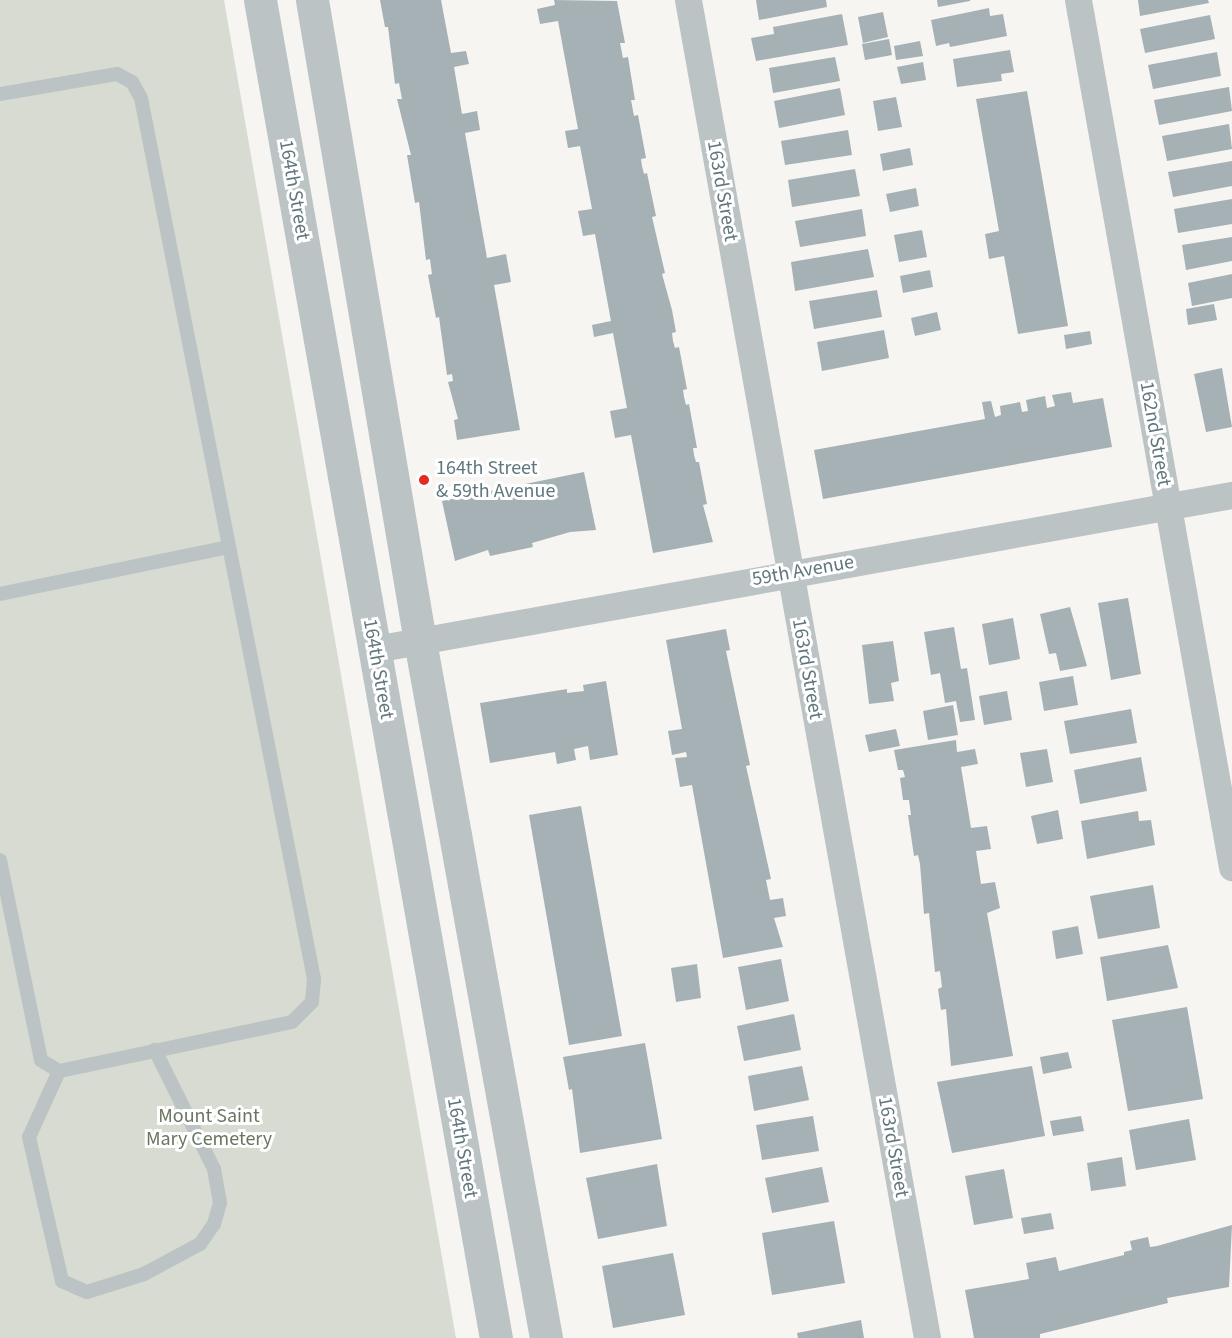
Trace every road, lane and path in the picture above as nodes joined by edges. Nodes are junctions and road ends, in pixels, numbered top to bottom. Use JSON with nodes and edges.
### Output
{"nodes":[{"id":1,"x":260,"y":0,"type":"edge"},
{"id":2,"x":312,"y":0,"type":"edge"},
{"id":3,"x":688,"y":0,"type":"edge"},
{"id":4,"x":1077,"y":0,"type":"edge"},
{"id":5,"x":0,"y":94,"type":"edge"},
{"id":6,"x":1232,"y":495,"type":"edge"},
{"id":7,"x":1168,"y":506,"type":"junction"},
{"id":8,"x":229,"y":547,"type":"junction"},
{"id":9,"x":790,"y":573,"type":"junction"},
{"id":10,"x":0,"y":594,"type":"edge"},
{"id":11,"x":420,"y":641,"type":"junction"},
{"id":12,"x":375,"y":649,"type":"junction"},
{"id":13,"x":0,"y":860,"type":"edge"},
{"id":14,"x":1232,"y":867,"type":"edge"},
{"id":15,"x":155,"y":1050,"type":"junction"},
{"id":16,"x":59,"y":1071,"type":"junction"},
{"id":17,"x":496,"y":1338,"type":"edge"},
{"id":18,"x":546,"y":1338,"type":"edge"},
{"id":19,"x":927,"y":1338,"type":"edge"}],
"edges":[{"from":1,"to":12,"type":"street","name":"164th Street"},
{"from":2,"to":11,"type":"street"},
{"from":3,"to":9,"type":"street","name":"163rd Street"},
{"from":4,"to":7,"type":"street","name":"162nd Street"},
{"from":5,"to":8,"type":"lane"},
{"from":6,"to":7,"type":"street","name":"59th Avenue"},
{"from":7,"to":9,"type":"street","name":"59th Avenue"},
{"from":7,"to":14,"type":"street","name":"162nd Street"},
{"from":8,"to":10,"type":"lane"},
{"from":8,"to":15,"type":"lane"},
{"from":9,"to":11,"type":"street","name":"59th Avenue"},
{"from":9,"to":19,"type":"street","name":"163rd Street"},
{"from":11,"to":12,"type":"street","name":"59th Avenue"},
{"from":11,"to":18,"type":"street"},
{"from":12,"to":17,"type":"street","name":"164th Street"},
{"from":13,"to":16,"type":"lane"},
{"from":15,"to":16,"type":"lane"},
{"from":15,"to":16,"type":"lane"}]}
